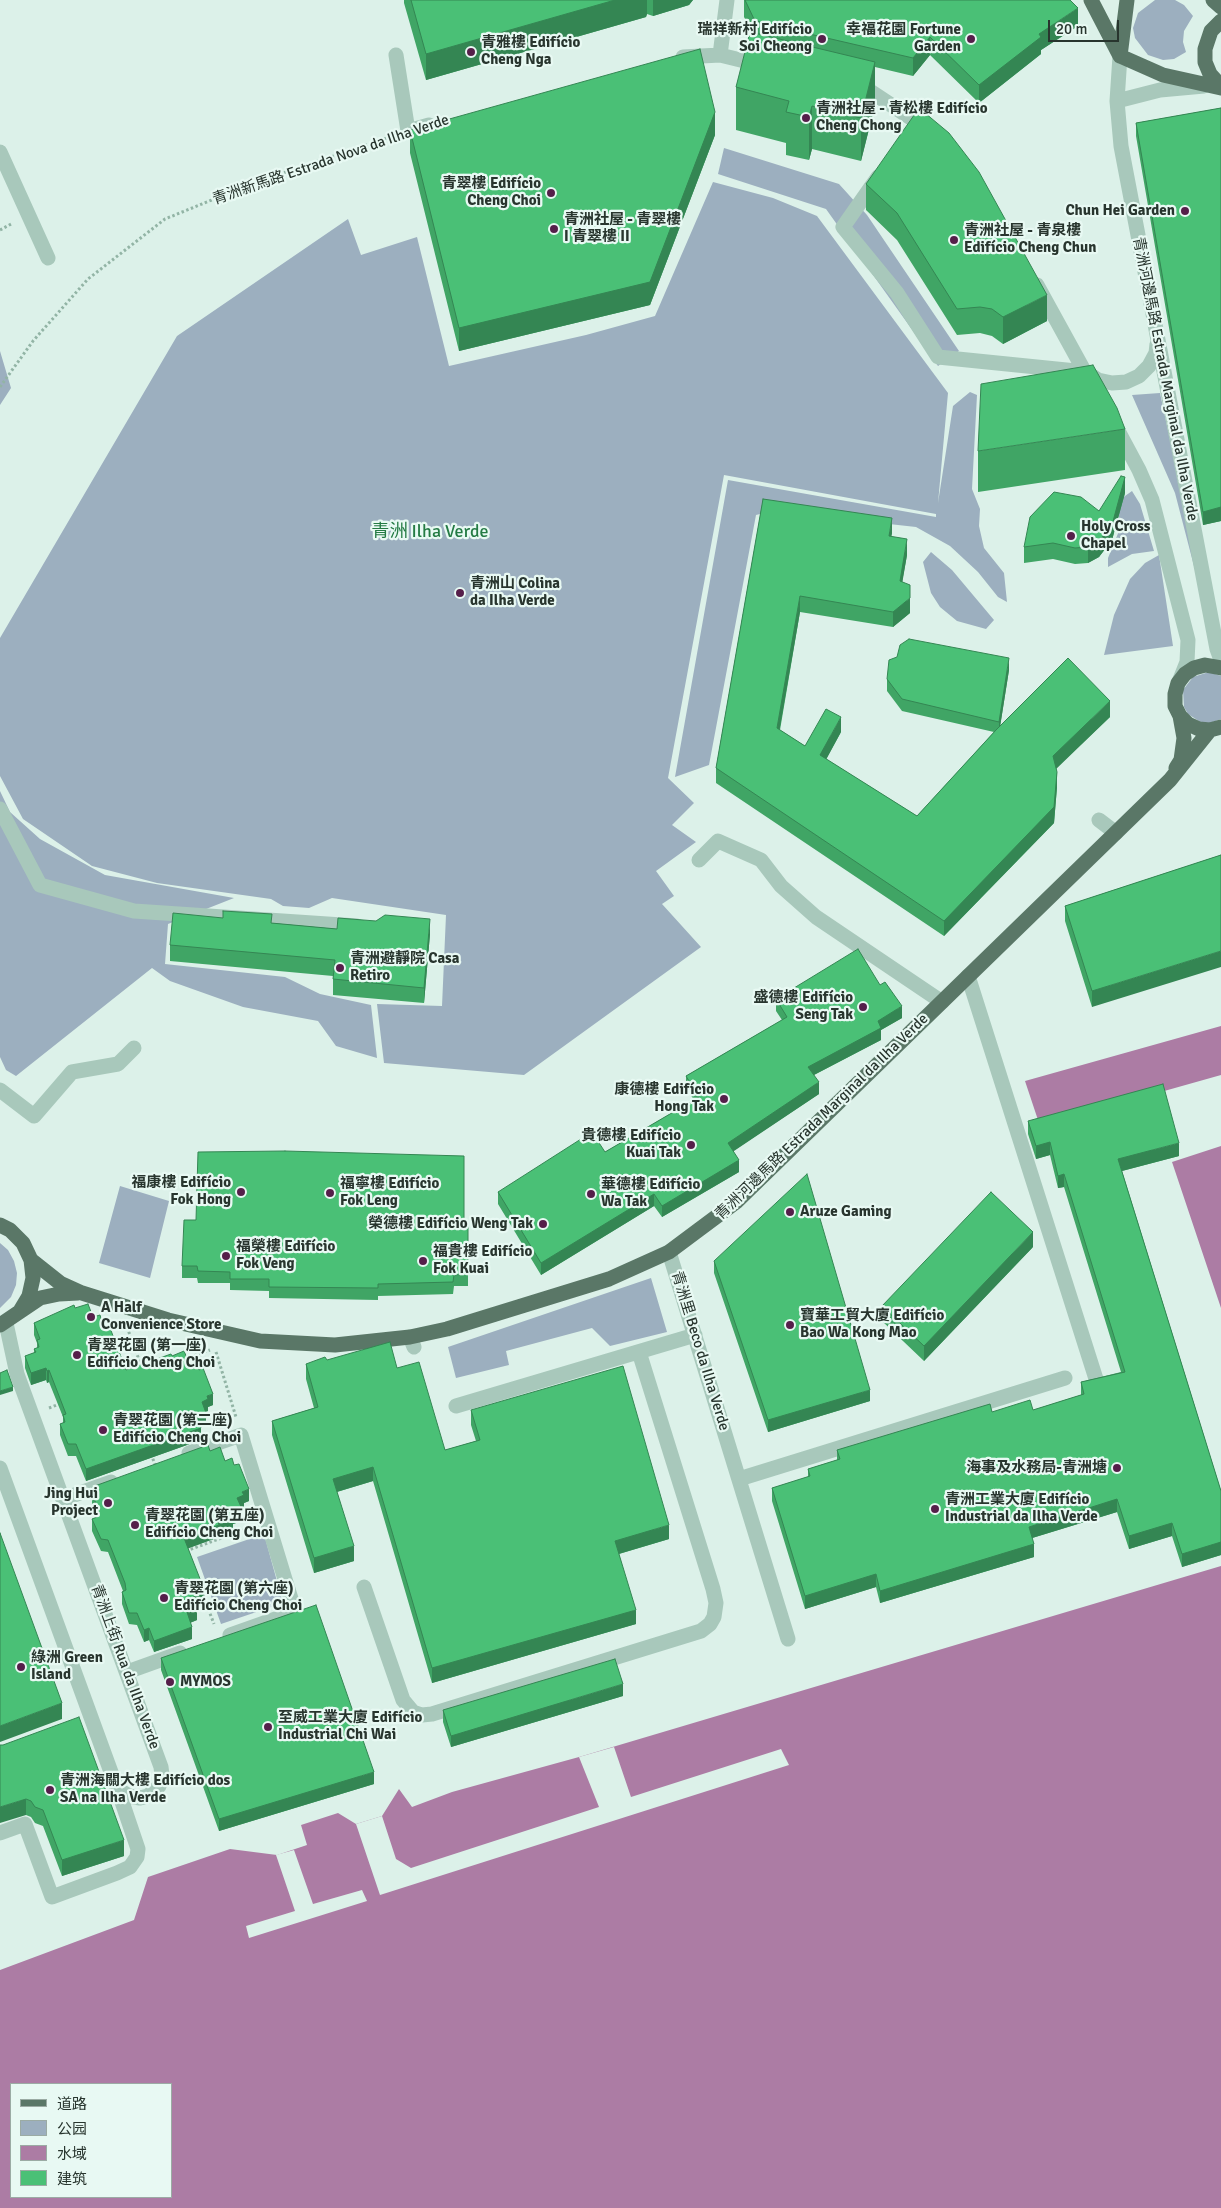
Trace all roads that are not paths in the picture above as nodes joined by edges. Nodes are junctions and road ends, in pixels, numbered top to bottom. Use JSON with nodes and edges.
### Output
{"nodes":[{"id":1,"x":727,"y":0,"type":"edge"},
{"id":2,"x":1091,"y":0,"type":"edge"},
{"id":3,"x":1127,"y":0,"type":"edge"},
{"id":4,"x":1213,"y":0,"type":"edge"},
{"id":5,"x":1221,"y":7,"type":"edge"},
{"id":6,"x":1221,"y":20,"type":"edge"},
{"id":7,"x":396,"y":55,"type":"dead end"},
{"id":8,"x":720,"y":56,"type":"junction"},
{"id":9,"x":1120,"y":56,"type":"junction"},
{"id":10,"x":665,"y":60,"type":"edge"},
{"id":11,"x":775,"y":68,"type":"edge"},
{"id":12,"x":840,"y":83,"type":"edge"},
{"id":13,"x":1217,"y":86,"type":"edge"},
{"id":14,"x":1116,"y":101,"type":"junction"},
{"id":15,"x":446,"y":121,"type":"edge"},
{"id":16,"x":916,"y":122,"type":"junction"},
{"id":17,"x":905,"y":138,"type":"edge"},
{"id":18,"x":942,"y":141,"type":"edge"},
{"id":19,"x":0,"y":152,"type":"edge"},
{"id":20,"x":888,"y":162,"type":"edge"},
{"id":21,"x":48,"y":258,"type":"dead end"},
{"id":22,"x":1029,"y":270,"type":"edge"},
{"id":23,"x":1157,"y":340,"type":"junction"},
{"id":24,"x":1086,"y":372,"type":"junction"},
{"id":25,"x":1101,"y":400,"type":"edge"},
{"id":26,"x":1109,"y":414,"type":"edge"},
{"id":27,"x":1221,"y":660,"type":"edge"},
{"id":28,"x":1221,"y":668,"type":"edge"},
{"id":29,"x":1178,"y":683,"type":"junction"},
{"id":30,"x":1180,"y":716,"type":"junction"},
{"id":31,"x":1216,"y":729,"type":"edge"},
{"id":32,"x":1170,"y":780,"type":"junction"},
{"id":33,"x":0,"y":809,"type":"edge"},
{"id":34,"x":1099,"y":820,"type":"dead end"},
{"id":35,"x":1116,"y":833,"type":"junction"},
{"id":36,"x":699,"y":860,"type":"dead end"},
{"id":37,"x":376,"y":927,"type":"edge"},
{"id":38,"x":968,"y":976,"type":"junction"},
{"id":39,"x":942,"y":1002,"type":"junction"},
{"id":40,"x":134,"y":1048,"type":"dead end"},
{"id":41,"x":0,"y":1090,"type":"edge"},
{"id":42,"x":0,"y":1225,"type":"edge"},
{"id":43,"x":670,"y":1252,"type":"junction"},
{"id":44,"x":31,"y":1260,"type":"junction"},
{"id":45,"x":82,"y":1293,"type":"junction"},
{"id":46,"x":20,"y":1311,"type":"junction"},
{"id":47,"x":3,"y":1324,"type":"edge"},
{"id":48,"x":695,"y":1335,"type":"junction"},
{"id":49,"x":639,"y":1352,"type":"junction"},
{"id":50,"x":1065,"y":1378,"type":"dead end"},
{"id":51,"x":1096,"y":1379,"type":"edge"},
{"id":52,"x":456,"y":1406,"type":"dead end"},
{"id":53,"x":172,"y":1459,"type":"edge"},
{"id":54,"x":0,"y":1468,"type":"edge"},
{"id":55,"x":128,"y":1476,"type":"edge"},
{"id":56,"x":739,"y":1479,"type":"junction"},
{"id":57,"x":63,"y":1499,"type":"junction"},
{"id":58,"x":364,"y":1587,"type":"dead end"},
{"id":59,"x":219,"y":1639,"type":"edge"},
{"id":60,"x":788,"y":1639,"type":"dead end"},
{"id":61,"x":191,"y":1649,"type":"edge"},
{"id":62,"x":127,"y":1672,"type":"junction"},
{"id":63,"x":92,"y":1718,"type":"junction"},
{"id":64,"x":73,"y":1725,"type":"edge"},
{"id":65,"x":115,"y":1783,"type":"junction"},
{"id":66,"x":144,"y":1797,"type":"junction"},
{"id":67,"x":131,"y":1826,"type":"junction"},
{"id":68,"x":0,"y":1833,"type":"edge"}],
"edges":[{"from":1,"to":8,"type":"street"},
{"from":2,"to":9,"type":"main road"},
{"from":3,"to":9,"type":"main road"},
{"from":4,"to":5,"type":"main road"},
{"from":6,"to":13,"type":"main road"},
{"from":7,"to":15,"type":"street","name":"青洲新馬路 Estrada Nova da Ilha Verde"},
{"from":8,"to":10,"type":"street"},
{"from":8,"to":11,"type":"street"},
{"from":9,"to":13,"type":"main road"},
{"from":9,"to":14,"type":"street","name":"青洲河邊馬路 Estrada Marginal da Ilha Verde"},
{"from":12,"to":16,"type":"street"},
{"from":13,"to":14,"type":"street"},
{"from":14,"to":23,"type":"street","name":"青洲河邊馬路 Estrada Marginal da Ilha Verde"},
{"from":16,"to":17,"type":"street"},
{"from":16,"to":18,"type":"street"},
{"from":19,"to":21,"type":"street"},
{"from":20,"to":24,"type":"street"},
{"from":22,"to":24,"type":"street"},
{"from":23,"to":24,"type":"street"},
{"from":23,"to":27,"type":"street","name":"青洲河邊馬路 Estrada Marginal da Ilha Verde"},
{"from":24,"to":25,"type":"street"},
{"from":26,"to":29,"type":"street"},
{"from":28,"to":29,"type":"main road"},
{"from":29,"to":30,"type":"main road","name":"青洲河邊馬路 Estrada Marginal da Ilha Verde"},
{"from":30,"to":31,"type":"main road"},
{"from":30,"to":32,"type":"main road","name":"青洲河邊馬路 Estrada Marginal da Ilha Verde"},
{"from":31,"to":32,"type":"main road","name":"青洲河邊馬路 Estrada Marginal da Ilha Verde"},
{"from":32,"to":35,"type":"main road","name":"青洲河邊馬路 Estrada Marginal da Ilha Verde"},
{"from":33,"to":37,"type":"street"},
{"from":34,"to":35,"type":"street"},
{"from":35,"to":38,"type":"main road","name":"青洲河邊馬路 Estrada Marginal da Ilha Verde"},
{"from":36,"to":39,"type":"street"},
{"from":38,"to":39,"type":"main road","name":"青洲河邊馬路 Estrada Marginal da Ilha Verde"},
{"from":38,"to":51,"type":"street"},
{"from":39,"to":43,"type":"main road","name":"青洲河邊馬路 Estrada Marginal da Ilha Verde"},
{"from":40,"to":41,"type":"street"},
{"from":42,"to":44,"type":"main road","name":"青洲河邊馬路 Estrada Marginal da Ilha Verde"},
{"from":43,"to":45,"type":"main road","name":"青洲河邊馬路 Estrada Marginal da Ilha Verde"},
{"from":43,"to":48,"type":"street","name":"青洲里 Beco da Ilha Verde"},
{"from":44,"to":45,"type":"main road","name":"青洲河邊馬路 Estrada Marginal da Ilha Verde"},
{"from":44,"to":46,"type":"main road","name":"青洲河邊馬路 Estrada Marginal da Ilha Verde"},
{"from":45,"to":46,"type":"main road","name":"青洲河邊馬路 Estrada Marginal da Ilha Verde"},
{"from":46,"to":47,"type":"main road","name":"青洲河邊馬路 Estrada Marginal da Ilha Verde"},
{"from":47,"to":57,"type":"street","name":"青洲上街 Rua da Ilha Verde"},
{"from":48,"to":49,"type":"street"},
{"from":48,"to":56,"type":"street","name":"青洲里 Beco da Ilha Verde"},
{"from":49,"to":52,"type":"street"},
{"from":49,"to":58,"type":"street"},
{"from":50,"to":56,"type":"street"},
{"from":53,"to":59,"type":"street"},
{"from":54,"to":63,"type":"street"},
{"from":55,"to":57,"type":"street"},
{"from":56,"to":60,"type":"street","name":"青洲里 Beco da Ilha Verde"},
{"from":57,"to":62,"type":"street","name":"青洲上街 Rua da Ilha Verde"},
{"from":61,"to":62,"type":"street"},
{"from":62,"to":66,"type":"street","name":"青洲上街 Rua da Ilha Verde"},
{"from":63,"to":64,"type":"street"},
{"from":63,"to":65,"type":"street"},
{"from":65,"to":66,"type":"street"},
{"from":65,"to":67,"type":"street"},
{"from":66,"to":67,"type":"street","name":"青洲上街 Rua da Ilha Verde"},
{"from":67,"to":68,"type":"street"}]}
